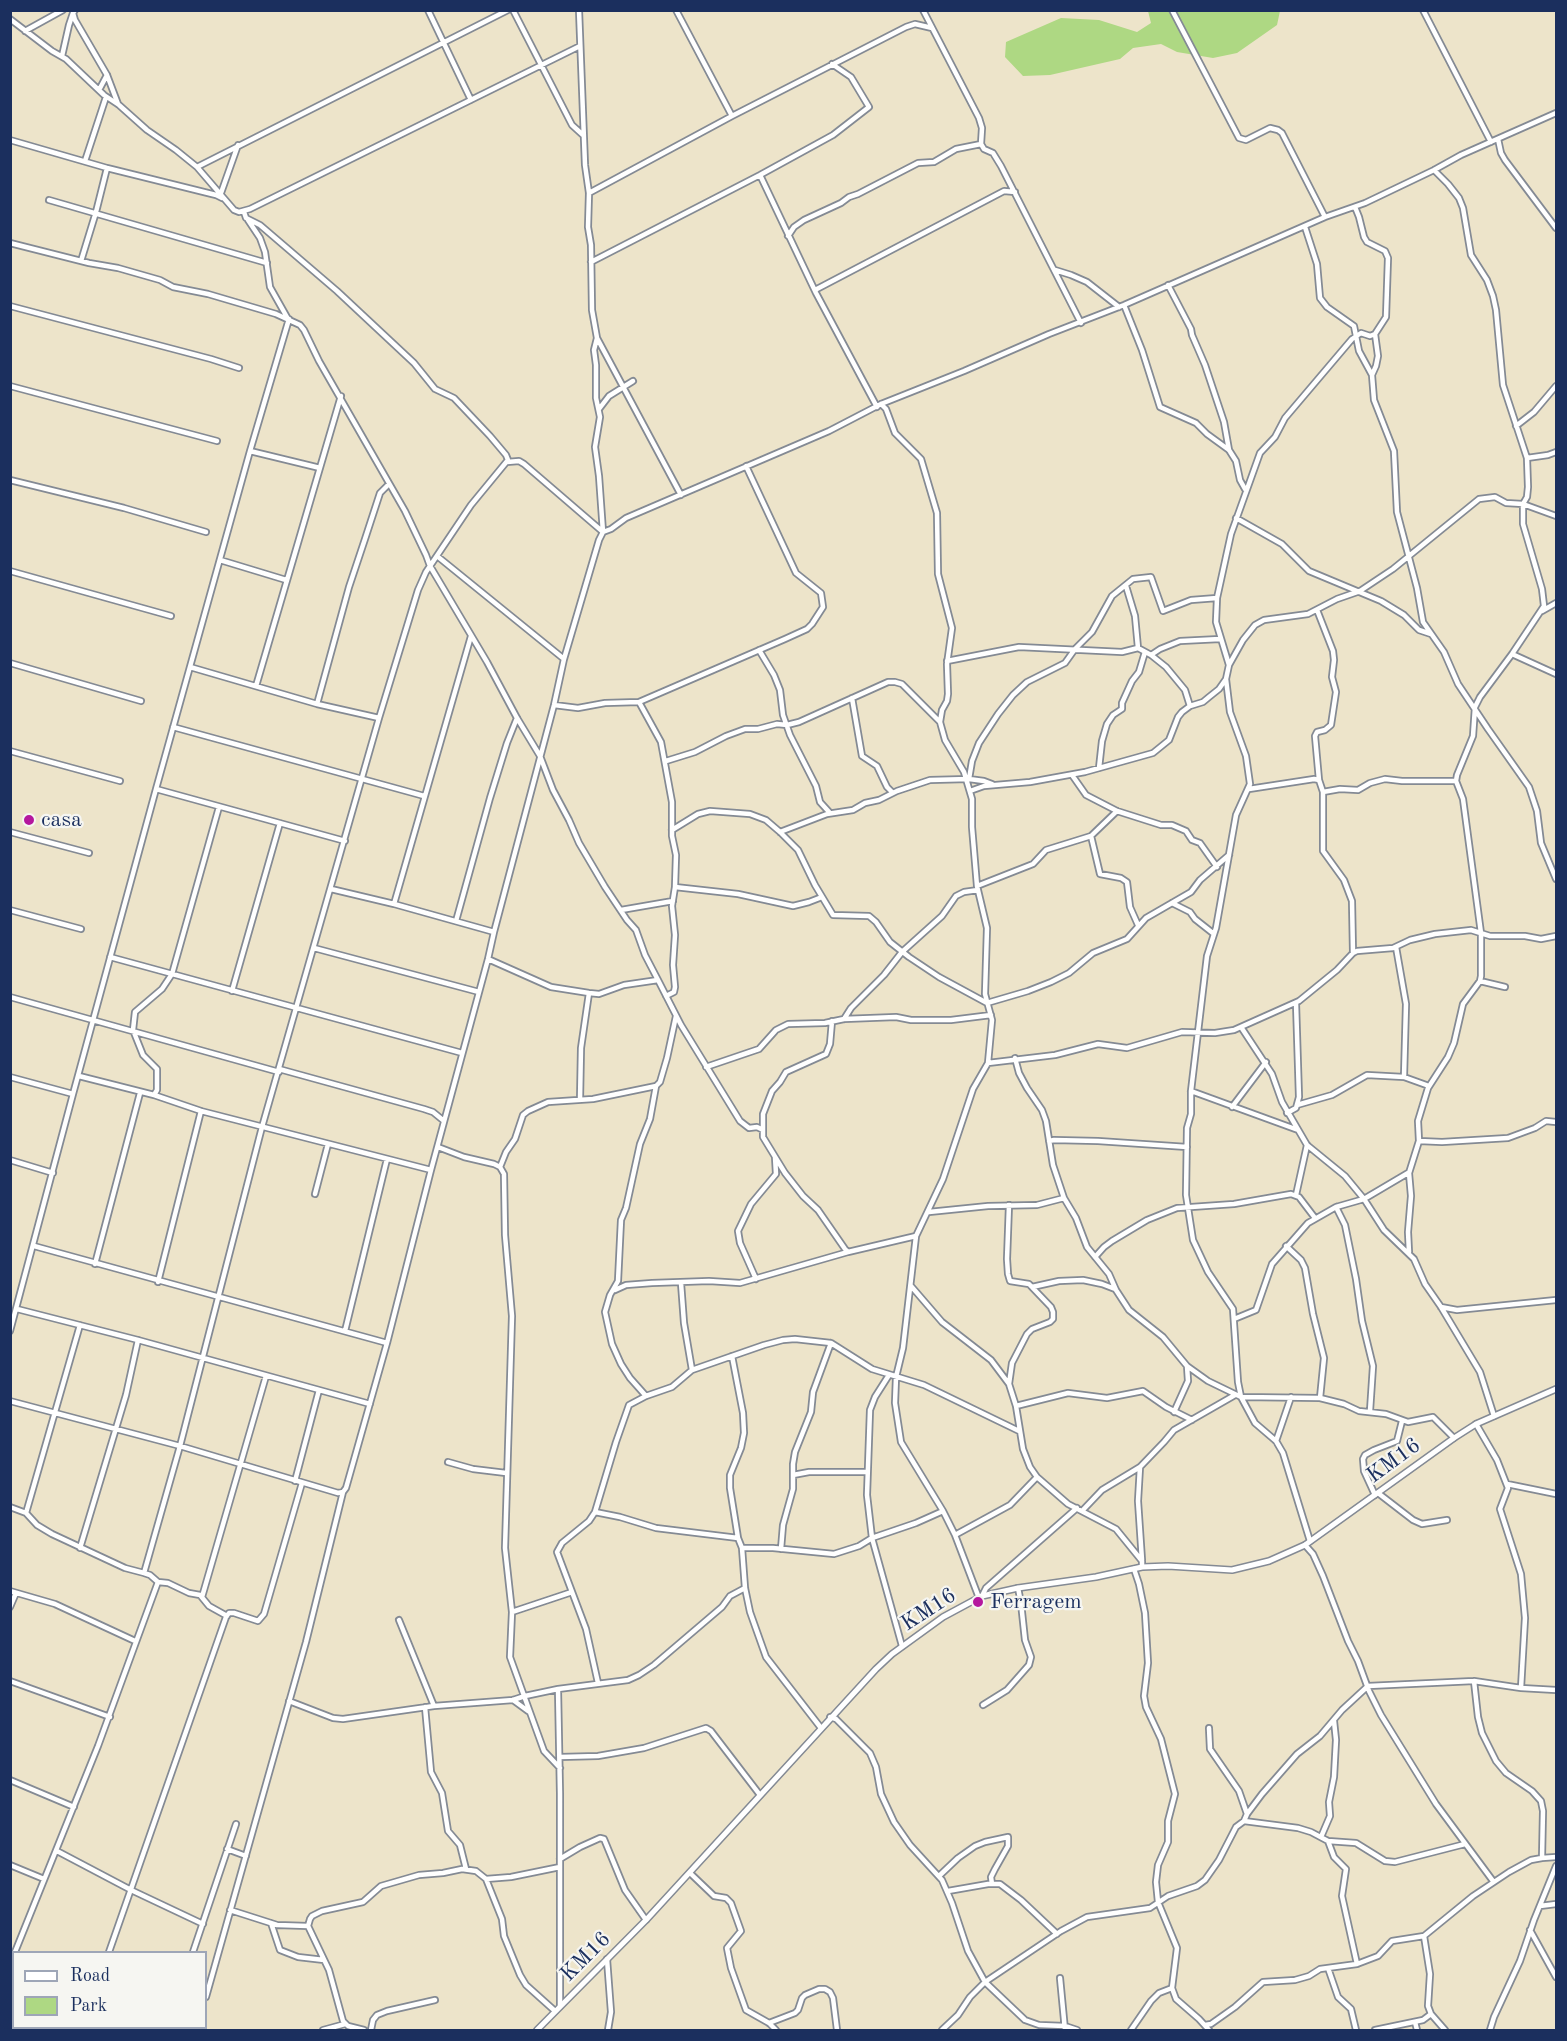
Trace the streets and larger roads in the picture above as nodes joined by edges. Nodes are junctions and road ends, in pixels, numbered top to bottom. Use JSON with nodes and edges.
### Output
{"nodes":[{"id":1,"x":63,"y":10,"type":"edge"},
{"id":2,"x":428,"y":10,"type":"edge"},
{"id":3,"x":511,"y":10,"type":"edge"},
{"id":4,"x":579,"y":10,"type":"edge"},
{"id":5,"x":676,"y":10,"type":"edge"},
{"id":6,"x":923,"y":10,"type":"edge"},
{"id":7,"x":1173,"y":10,"type":"edge"},
{"id":8,"x":1423,"y":10,"type":"edge"},
{"id":9,"x":74,"y":11,"type":"edge"},
{"id":10,"x":10,"y":19,"type":"edge"},
{"id":11,"x":932,"y":28,"type":"junction"},
{"id":12,"x":25,"y":31,"type":"junction"},
{"id":13,"x":444,"y":42,"type":"junction"},
{"id":14,"x":580,"y":46,"type":"junction"},
{"id":15,"x":62,"y":56,"type":"junction"},
{"id":16,"x":832,"y":64,"type":"junction"},
{"id":17,"x":540,"y":65,"type":"junction"},
{"id":18,"x":107,"y":75,"type":"junction"},
{"id":19,"x":99,"y":90,"type":"junction"},
{"id":20,"x":106,"y":97,"type":"junction"},
{"id":21,"x":471,"y":99,"type":"junction"},
{"id":22,"x":118,"y":104,"type":"junction"},
{"id":23,"x":1557,"y":113,"type":"edge"},
{"id":24,"x":732,"y":116,"type":"junction"},
{"id":25,"x":584,"y":135,"type":"junction"},
{"id":26,"x":1498,"y":139,"type":"junction"},
{"id":27,"x":10,"y":140,"type":"edge"},
{"id":28,"x":1491,"y":142,"type":"junction"},
{"id":29,"x":981,"y":144,"type":"junction"},
{"id":30,"x":238,"y":145,"type":"junction"},
{"id":31,"x":85,"y":161,"type":"junction"},
{"id":32,"x":107,"y":168,"type":"junction"},
{"id":33,"x":197,"y":168,"type":"junction"},
{"id":34,"x":1434,"y":171,"type":"junction"},
{"id":35,"x":760,"y":175,"type":"junction"},
{"id":36,"x":1009,"y":181,"type":"junction"},
{"id":37,"x":1004,"y":191,"type":"junction"},
{"id":38,"x":1015,"y":192,"type":"junction"},
{"id":39,"x":221,"y":194,"type":"junction"},
{"id":40,"x":589,"y":194,"type":"junction"},
{"id":41,"x":49,"y":200,"type":"dead end"},
{"id":42,"x":225,"y":200,"type":"junction"},
{"id":43,"x":1355,"y":207,"type":"junction"},
{"id":44,"x":96,"y":212,"type":"junction"},
{"id":45,"x":245,"y":215,"type":"junction"},
{"id":46,"x":1325,"y":217,"type":"junction"},
{"id":47,"x":1305,"y":227,"type":"junction"},
{"id":48,"x":1557,"y":228,"type":"edge"},
{"id":49,"x":788,"y":236,"type":"junction"},
{"id":50,"x":10,"y":243,"type":"edge"},
{"id":51,"x":81,"y":261,"type":"junction"},
{"id":52,"x":267,"y":262,"type":"junction"},
{"id":53,"x":591,"y":262,"type":"junction"},
{"id":54,"x":1055,"y":270,"type":"junction"},
{"id":55,"x":1168,"y":285,"type":"junction"},
{"id":56,"x":815,"y":290,"type":"junction"},
{"id":57,"x":10,"y":306,"type":"edge"},
{"id":58,"x":1122,"y":306,"type":"junction"},
{"id":59,"x":288,"y":319,"type":"junction"},
{"id":60,"x":1081,"y":323,"type":"junction"},
{"id":61,"x":1375,"y":334,"type":"junction"},
{"id":62,"x":1356,"y":335,"type":"junction"},
{"id":63,"x":597,"y":338,"type":"junction"},
{"id":64,"x":239,"y":368,"type":"dead end"},
{"id":65,"x":1372,"y":375,"type":"junction"},
{"id":66,"x":633,"y":381,"type":"dead end"},
{"id":67,"x":10,"y":386,"type":"edge"},
{"id":68,"x":1557,"y":386,"type":"edge"},
{"id":69,"x":623,"y":387,"type":"junction"},
{"id":70,"x":341,"y":396,"type":"junction"},
{"id":71,"x":879,"y":405,"type":"junction"},
{"id":72,"x":600,"y":412,"type":"junction"},
{"id":73,"x":1516,"y":426,"type":"junction"},
{"id":74,"x":217,"y":441,"type":"dead end"},
{"id":75,"x":1229,"y":450,"type":"junction"},
{"id":76,"x":250,"y":451,"type":"junction"},
{"id":77,"x":1557,"y":452,"type":"edge"},
{"id":78,"x":1527,"y":458,"type":"junction"},
{"id":79,"x":507,"y":462,"type":"junction"},
{"id":80,"x":746,"y":466,"type":"junction"},
{"id":81,"x":320,"y":468,"type":"junction"},
{"id":82,"x":10,"y":480,"type":"edge"},
{"id":83,"x":389,"y":484,"type":"junction"},
{"id":84,"x":1245,"y":489,"type":"junction"},
{"id":85,"x":681,"y":495,"type":"junction"},
{"id":86,"x":1523,"y":504,"type":"junction"},
{"id":87,"x":1557,"y":516,"type":"edge"},
{"id":88,"x":1236,"y":518,"type":"junction"},
{"id":89,"x":207,"y":532,"type":"dead end"},
{"id":90,"x":603,"y":532,"type":"junction"},
{"id":91,"x":436,"y":556,"type":"junction"},
{"id":92,"x":1408,"y":557,"type":"junction"},
{"id":93,"x":220,"y":560,"type":"junction"},
{"id":94,"x":430,"y":566,"type":"junction"},
{"id":95,"x":10,"y":571,"type":"edge"},
{"id":96,"x":286,"y":580,"type":"junction"},
{"id":97,"x":1126,"y":586,"type":"junction"},
{"id":98,"x":1360,"y":591,"type":"junction"},
{"id":99,"x":1217,"y":598,"type":"junction"},
{"id":100,"x":1557,"y":603,"type":"edge"},
{"id":101,"x":1317,"y":610,"type":"junction"},
{"id":102,"x":1542,"y":610,"type":"junction"},
{"id":103,"x":171,"y":616,"type":"dead end"},
{"id":104,"x":1431,"y":634,"type":"junction"},
{"id":105,"x":471,"y":636,"type":"junction"},
{"id":106,"x":1220,"y":639,"type":"junction"},
{"id":107,"x":1138,"y":648,"type":"junction"},
{"id":108,"x":1075,"y":649,"type":"junction"},
{"id":109,"x":759,"y":650,"type":"junction"},
{"id":110,"x":1145,"y":652,"type":"junction"},
{"id":111,"x":1512,"y":654,"type":"junction"},
{"id":112,"x":1151,"y":655,"type":"junction"},
{"id":113,"x":564,"y":659,"type":"junction"},
{"id":114,"x":947,"y":661,"type":"junction"},
{"id":115,"x":10,"y":663,"type":"edge"},
{"id":116,"x":1228,"y":665,"type":"junction"},
{"id":117,"x":190,"y":667,"type":"junction"},
{"id":118,"x":1557,"y":674,"type":"edge"},
{"id":119,"x":1226,"y":679,"type":"junction"},
{"id":120,"x":256,"y":686,"type":"junction"},
{"id":121,"x":852,"y":698,"type":"junction"},
{"id":122,"x":141,"y":701,"type":"dead end"},
{"id":123,"x":639,"y":702,"type":"junction"},
{"id":124,"x":317,"y":704,"type":"junction"},
{"id":125,"x":554,"y":705,"type":"junction"},
{"id":126,"x":1190,"y":706,"type":"junction"},
{"id":127,"x":1475,"y":707,"type":"junction"},
{"id":128,"x":379,"y":718,"type":"junction"},
{"id":129,"x":517,"y":718,"type":"junction"},
{"id":130,"x":940,"y":722,"type":"junction"},
{"id":131,"x":787,"y":725,"type":"junction"},
{"id":132,"x":173,"y":727,"type":"junction"},
{"id":133,"x":10,"y":751,"type":"edge"},
{"id":134,"x":540,"y":756,"type":"junction"},
{"id":135,"x":666,"y":761,"type":"junction"},
{"id":136,"x":1100,"y":768,"type":"junction"},
{"id":137,"x":1072,"y":775,"type":"junction"},
{"id":138,"x":362,"y":779,"type":"junction"},
{"id":139,"x":968,"y":779,"type":"junction"},
{"id":140,"x":1319,"y":780,"type":"junction"},
{"id":141,"x":120,"y":781,"type":"dead end"},
{"id":142,"x":1456,"y":781,"type":"junction"},
{"id":143,"x":993,"y":785,"type":"junction"},
{"id":144,"x":156,"y":789,"type":"junction"},
{"id":145,"x":1250,"y":789,"type":"junction"},
{"id":146,"x":970,"y":791,"type":"junction"},
{"id":147,"x":1323,"y":792,"type":"junction"},
{"id":148,"x":893,"y":793,"type":"junction"},
{"id":149,"x":424,"y":796,"type":"junction"},
{"id":150,"x":219,"y":807,"type":"junction"},
{"id":151,"x":1117,"y":811,"type":"junction"},
{"id":152,"x":830,"y":813,"type":"junction"},
{"id":153,"x":280,"y":823,"type":"junction"},
{"id":154,"x":672,"y":830,"type":"junction"},
{"id":155,"x":10,"y":832,"type":"edge"},
{"id":156,"x":780,"y":832,"type":"junction"},
{"id":157,"x":1091,"y":836,"type":"junction"},
{"id":158,"x":345,"y":841,"type":"junction"},
{"id":159,"x":89,"y":854,"type":"dead end"},
{"id":160,"x":1229,"y":855,"type":"junction"},
{"id":161,"x":1217,"y":867,"type":"junction"},
{"id":162,"x":1557,"y":879,"type":"edge"},
{"id":163,"x":675,"y":887,"type":"junction"},
{"id":164,"x":978,"y":888,"type":"junction"},
{"id":165,"x":331,"y":889,"type":"junction"},
{"id":166,"x":822,"y":897,"type":"junction"},
{"id":167,"x":673,"y":901,"type":"junction"},
{"id":168,"x":1172,"y":903,"type":"junction"},
{"id":169,"x":394,"y":904,"type":"junction"},
{"id":170,"x":10,"y":910,"type":"edge"},
{"id":171,"x":621,"y":910,"type":"junction"},
{"id":172,"x":456,"y":921,"type":"junction"},
{"id":173,"x":1138,"y":925,"type":"junction"},
{"id":174,"x":81,"y":929,"type":"dead end"},
{"id":175,"x":494,"y":932,"type":"junction"},
{"id":176,"x":1481,"y":933,"type":"junction"},
{"id":177,"x":1214,"y":934,"type":"junction"},
{"id":178,"x":1557,"y":936,"type":"edge"},
{"id":179,"x":1396,"y":947,"type":"junction"},
{"id":180,"x":314,"y":948,"type":"junction"},
{"id":181,"x":902,"y":952,"type":"junction"},
{"id":182,"x":1353,"y":952,"type":"junction"},
{"id":183,"x":110,"y":957,"type":"junction"},
{"id":184,"x":488,"y":959,"type":"junction"},
{"id":185,"x":172,"y":974,"type":"junction"},
{"id":186,"x":658,"y":980,"type":"junction"},
{"id":187,"x":1480,"y":981,"type":"junction"},
{"id":188,"x":1505,"y":987,"type":"dead end"},
{"id":189,"x":232,"y":991,"type":"junction"},
{"id":190,"x":479,"y":992,"type":"junction"},
{"id":191,"x":589,"y":993,"type":"junction"},
{"id":192,"x":666,"y":996,"type":"junction"},
{"id":193,"x":10,"y":997,"type":"edge"},
{"id":194,"x":987,"y":1003,"type":"junction"},
{"id":195,"x":1296,"y":1003,"type":"junction"},
{"id":196,"x":296,"y":1008,"type":"junction"},
{"id":197,"x":991,"y":1015,"type":"junction"},
{"id":198,"x":676,"y":1016,"type":"junction"},
{"id":199,"x":93,"y":1019,"type":"junction"},
{"id":200,"x":844,"y":1019,"type":"junction"},
{"id":201,"x":832,"y":1021,"type":"junction"},
{"id":202,"x":1241,"y":1027,"type":"junction"},
{"id":203,"x":133,"y":1030,"type":"junction"},
{"id":204,"x":1198,"y":1032,"type":"junction"},
{"id":205,"x":462,"y":1053,"type":"junction"},
{"id":206,"x":1015,"y":1058,"type":"junction"},
{"id":207,"x":1266,"y":1062,"type":"junction"},
{"id":208,"x":988,"y":1063,"type":"junction"},
{"id":209,"x":706,"y":1067,"type":"junction"},
{"id":210,"x":279,"y":1070,"type":"junction"},
{"id":211,"x":79,"y":1076,"type":"junction"},
{"id":212,"x":10,"y":1077,"type":"edge"},
{"id":213,"x":1404,"y":1077,"type":"junction"},
{"id":214,"x":656,"y":1086,"type":"junction"},
{"id":215,"x":1429,"y":1086,"type":"junction"},
{"id":216,"x":1191,"y":1091,"type":"junction"},
{"id":217,"x":140,"y":1093,"type":"junction"},
{"id":218,"x":73,"y":1094,"type":"junction"},
{"id":219,"x":154,"y":1095,"type":"junction"},
{"id":220,"x":580,"y":1100,"type":"junction"},
{"id":221,"x":1297,"y":1105,"type":"junction"},
{"id":222,"x":1232,"y":1107,"type":"junction"},
{"id":223,"x":201,"y":1111,"type":"junction"},
{"id":224,"x":1287,"y":1113,"type":"junction"},
{"id":225,"x":444,"y":1121,"type":"junction"},
{"id":226,"x":1557,"y":1122,"type":"edge"},
{"id":227,"x":262,"y":1127,"type":"junction"},
{"id":228,"x":763,"y":1130,"type":"junction"},
{"id":229,"x":1298,"y":1130,"type":"junction"},
{"id":230,"x":1049,"y":1141,"type":"junction"},
{"id":231,"x":1419,"y":1141,"type":"junction"},
{"id":232,"x":328,"y":1144,"type":"junction"},
{"id":233,"x":1307,"y":1145,"type":"junction"},
{"id":234,"x":438,"y":1147,"type":"junction"},
{"id":235,"x":1187,"y":1147,"type":"junction"},
{"id":236,"x":774,"y":1154,"type":"junction"},
{"id":237,"x":387,"y":1159,"type":"junction"},
{"id":238,"x":10,"y":1160,"type":"edge"},
{"id":239,"x":500,"y":1167,"type":"junction"},
{"id":240,"x":431,"y":1170,"type":"junction"},
{"id":241,"x":53,"y":1173,"type":"junction"},
{"id":242,"x":1408,"y":1173,"type":"junction"},
{"id":243,"x":315,"y":1194,"type":"dead end"},
{"id":244,"x":1296,"y":1195,"type":"junction"},
{"id":245,"x":1064,"y":1198,"type":"junction"},
{"id":246,"x":1364,"y":1199,"type":"junction"},
{"id":247,"x":1009,"y":1205,"type":"junction"},
{"id":248,"x":1187,"y":1207,"type":"junction"},
{"id":249,"x":1336,"y":1207,"type":"junction"},
{"id":250,"x":929,"y":1212,"type":"junction"},
{"id":251,"x":1315,"y":1218,"type":"junction"},
{"id":252,"x":916,"y":1236,"type":"junction"},
{"id":253,"x":34,"y":1246,"type":"junction"},
{"id":254,"x":1286,"y":1246,"type":"junction"},
{"id":255,"x":848,"y":1252,"type":"junction"},
{"id":256,"x":1409,"y":1252,"type":"junction"},
{"id":257,"x":1095,"y":1257,"type":"junction"},
{"id":258,"x":95,"y":1264,"type":"junction"},
{"id":259,"x":756,"y":1279,"type":"junction"},
{"id":260,"x":158,"y":1282,"type":"junction"},
{"id":261,"x":681,"y":1283,"type":"junction"},
{"id":262,"x":910,"y":1286,"type":"junction"},
{"id":263,"x":1032,"y":1287,"type":"junction"},
{"id":264,"x":1116,"y":1290,"type":"junction"},
{"id":265,"x":613,"y":1291,"type":"junction"},
{"id":266,"x":218,"y":1298,"type":"junction"},
{"id":267,"x":1557,"y":1300,"type":"edge"},
{"id":268,"x":1441,"y":1307,"type":"junction"},
{"id":269,"x":16,"y":1310,"type":"junction"},
{"id":270,"x":1234,"y":1319,"type":"junction"},
{"id":271,"x":80,"y":1325,"type":"junction"},
{"id":272,"x":10,"y":1331,"type":"edge"},
{"id":273,"x":344,"y":1331,"type":"junction"},
{"id":274,"x":138,"y":1340,"type":"junction"},
{"id":275,"x":387,"y":1343,"type":"junction"},
{"id":276,"x":831,"y":1343,"type":"junction"},
{"id":277,"x":732,"y":1356,"type":"junction"},
{"id":278,"x":203,"y":1359,"type":"junction"},
{"id":279,"x":1187,"y":1366,"type":"junction"},
{"id":280,"x":692,"y":1370,"type":"junction"},
{"id":281,"x":889,"y":1375,"type":"junction"},
{"id":282,"x":266,"y":1376,"type":"junction"},
{"id":283,"x":897,"y":1377,"type":"junction"},
{"id":284,"x":1009,"y":1384,"type":"junction"},
{"id":285,"x":1557,"y":1389,"type":"edge"},
{"id":286,"x":319,"y":1390,"type":"junction"},
{"id":287,"x":646,"y":1396,"type":"junction"},
{"id":288,"x":1238,"y":1396,"type":"junction"},
{"id":289,"x":1291,"y":1397,"type":"junction"},
{"id":290,"x":1320,"y":1398,"type":"junction"},
{"id":291,"x":10,"y":1401,"type":"edge"},
{"id":292,"x":370,"y":1404,"type":"junction"},
{"id":293,"x":1016,"y":1406,"type":"junction"},
{"id":294,"x":1371,"y":1411,"type":"junction"},
{"id":295,"x":54,"y":1412,"type":"junction"},
{"id":296,"x":1174,"y":1412,"type":"junction"},
{"id":297,"x":1494,"y":1416,"type":"junction"},
{"id":298,"x":1192,"y":1420,"type":"junction"},
{"id":299,"x":1402,"y":1421,"type":"junction"},
{"id":300,"x":1476,"y":1424,"type":"junction"},
{"id":301,"x":116,"y":1430,"type":"junction"},
{"id":302,"x":1020,"y":1431,"type":"junction"},
{"id":303,"x":1454,"y":1438,"type":"junction"},
{"id":304,"x":1276,"y":1441,"type":"junction"},
{"id":305,"x":180,"y":1446,"type":"junction"},
{"id":306,"x":448,"y":1462,"type":"dead end"},
{"id":307,"x":240,"y":1465,"type":"junction"},
{"id":308,"x":1140,"y":1467,"type":"junction"},
{"id":309,"x":867,"y":1472,"type":"junction"},
{"id":310,"x":506,"y":1473,"type":"junction"},
{"id":311,"x":793,"y":1475,"type":"junction"},
{"id":312,"x":1037,"y":1477,"type":"junction"},
{"id":313,"x":295,"y":1481,"type":"junction"},
{"id":314,"x":302,"y":1483,"type":"junction"},
{"id":315,"x":1507,"y":1484,"type":"junction"},
{"id":316,"x":343,"y":1492,"type":"junction"},
{"id":317,"x":1377,"y":1494,"type":"junction"},
{"id":318,"x":1557,"y":1494,"type":"edge"},
{"id":319,"x":10,"y":1507,"type":"edge"},
{"id":320,"x":1077,"y":1508,"type":"junction"},
{"id":321,"x":943,"y":1511,"type":"junction"},
{"id":322,"x":1082,"y":1511,"type":"junction"},
{"id":323,"x":595,"y":1512,"type":"junction"},
{"id":324,"x":26,"y":1514,"type":"junction"},
{"id":325,"x":1447,"y":1520,"type":"dead end"},
{"id":326,"x":955,"y":1535,"type":"junction"},
{"id":327,"x":738,"y":1538,"type":"junction"},
{"id":328,"x":872,"y":1538,"type":"junction"},
{"id":329,"x":1308,"y":1543,"type":"junction"},
{"id":330,"x":80,"y":1548,"type":"junction"},
{"id":331,"x":742,"y":1548,"type":"junction"},
{"id":332,"x":781,"y":1549,"type":"junction"},
{"id":333,"x":1142,"y":1564,"type":"junction"},
{"id":334,"x":1134,"y":1569,"type":"junction"},
{"id":335,"x":144,"y":1573,"type":"junction"},
{"id":336,"x":158,"y":1582,"type":"junction"},
{"id":337,"x":745,"y":1588,"type":"junction"},
{"id":338,"x":1017,"y":1588,"type":"junction"},
{"id":339,"x":13,"y":1592,"type":"edge"},
{"id":340,"x":573,"y":1592,"type":"junction"},
{"id":341,"x":202,"y":1597,"type":"junction"},
{"id":342,"x":980,"y":1597,"type":"junction"},
{"id":343,"x":10,"y":1607,"type":"edge"},
{"id":344,"x":512,"y":1612,"type":"junction"},
{"id":345,"x":227,"y":1616,"type":"junction"},
{"id":346,"x":399,"y":1620,"type":"dead end"},
{"id":347,"x":135,"y":1641,"type":"junction"},
{"id":348,"x":902,"y":1646,"type":"junction"},
{"id":349,"x":10,"y":1681,"type":"edge"},
{"id":350,"x":1474,"y":1681,"type":"junction"},
{"id":351,"x":598,"y":1683,"type":"junction"},
{"id":352,"x":1368,"y":1686,"type":"junction"},
{"id":353,"x":1521,"y":1688,"type":"junction"},
{"id":354,"x":558,"y":1689,"type":"junction"},
{"id":355,"x":1557,"y":1690,"type":"edge"},
{"id":356,"x":525,"y":1696,"type":"junction"},
{"id":357,"x":513,"y":1700,"type":"junction"},
{"id":358,"x":289,"y":1701,"type":"junction"},
{"id":359,"x":983,"y":1705,"type":"dead end"},
{"id":360,"x":434,"y":1706,"type":"junction"},
{"id":361,"x":425,"y":1707,"type":"junction"},
{"id":362,"x":529,"y":1711,"type":"junction"},
{"id":363,"x":110,"y":1717,"type":"junction"},
{"id":364,"x":830,"y":1717,"type":"junction"},
{"id":365,"x":1334,"y":1721,"type":"junction"},
{"id":366,"x":821,"y":1728,"type":"junction"},
{"id":367,"x":1209,"y":1728,"type":"dead end"},
{"id":368,"x":560,"y":1757,"type":"junction"},
{"id":369,"x":560,"y":1768,"type":"junction"},
{"id":370,"x":10,"y":1780,"type":"edge"},
{"id":371,"x":760,"y":1795,"type":"junction"},
{"id":372,"x":74,"y":1807,"type":"junction"},
{"id":373,"x":1246,"y":1814,"type":"junction"},
{"id":374,"x":1244,"y":1821,"type":"junction"},
{"id":375,"x":236,"y":1824,"type":"dead end"},
{"id":376,"x":1321,"y":1837,"type":"junction"},
{"id":377,"x":1328,"y":1841,"type":"junction"},
{"id":378,"x":1465,"y":1844,"type":"junction"},
{"id":379,"x":227,"y":1849,"type":"junction"},
{"id":380,"x":57,"y":1851,"type":"junction"},
{"id":381,"x":246,"y":1856,"type":"junction"},
{"id":382,"x":1542,"y":1857,"type":"junction"},
{"id":383,"x":1557,"y":1857,"type":"edge"},
{"id":384,"x":560,"y":1859,"type":"junction"},
{"id":385,"x":10,"y":1865,"type":"edge"},
{"id":386,"x":1557,"y":1866,"type":"edge"},
{"id":387,"x":560,"y":1867,"type":"junction"},
{"id":388,"x":466,"y":1869,"type":"junction"},
{"id":389,"x":690,"y":1873,"type":"junction"},
{"id":390,"x":939,"y":1876,"type":"junction"},
{"id":391,"x":44,"y":1879,"type":"junction"},
{"id":392,"x":486,"y":1879,"type":"junction"},
{"id":393,"x":1493,"y":1881,"type":"junction"},
{"id":394,"x":992,"y":1884,"type":"junction"},
{"id":395,"x":131,"y":1890,"type":"junction"},
{"id":396,"x":948,"y":1891,"type":"junction"},
{"id":397,"x":1158,"y":1902,"type":"junction"},
{"id":398,"x":1557,"y":1904,"type":"edge"},
{"id":399,"x":1540,"y":1906,"type":"junction"},
{"id":400,"x":230,"y":1910,"type":"junction"},
{"id":401,"x":646,"y":1920,"type":"junction"},
{"id":402,"x":271,"y":1923,"type":"junction"},
{"id":403,"x":203,"y":1924,"type":"junction"},
{"id":404,"x":308,"y":1926,"type":"junction"},
{"id":405,"x":1530,"y":1930,"type":"junction"},
{"id":406,"x":1057,"y":1934,"type":"junction"},
{"id":407,"x":1424,"y":1935,"type":"junction"},
{"id":408,"x":16,"y":1951,"type":"edge"},
{"id":409,"x":110,"y":1951,"type":"edge"},
{"id":410,"x":194,"y":1951,"type":"edge"},
{"id":411,"x":607,"y":1959,"type":"junction"},
{"id":412,"x":324,"y":1960,"type":"junction"},
{"id":413,"x":1357,"y":1964,"type":"junction"},
{"id":414,"x":1328,"y":1968,"type":"junction"},
{"id":415,"x":1557,"y":1977,"type":"edge"},
{"id":416,"x":1060,"y":1978,"type":"dead end"},
{"id":417,"x":985,"y":1982,"type":"junction"},
{"id":418,"x":1172,"y":1988,"type":"junction"},
{"id":419,"x":207,"y":1993,"type":"edge"},
{"id":420,"x":435,"y":2000,"type":"dead end"},
{"id":421,"x":558,"y":2008,"type":"junction"},
{"id":422,"x":1431,"y":2014,"type":"junction"},
{"id":423,"x":1415,"y":2022,"type":"junction"},
{"id":424,"x":769,"y":2023,"type":"junction"},
{"id":425,"x":345,"y":2024,"type":"junction"},
{"id":426,"x":1208,"y":2024,"type":"junction"},
{"id":427,"x":1065,"y":2028,"type":"edge"},
{"id":428,"x":322,"y":2031,"type":"edge"},
{"id":429,"x":364,"y":2031,"type":"edge"},
{"id":430,"x":371,"y":2031,"type":"edge"},
{"id":431,"x":537,"y":2031,"type":"edge"},
{"id":432,"x":608,"y":2031,"type":"edge"},
{"id":433,"x":776,"y":2031,"type":"edge"},
{"id":434,"x":837,"y":2031,"type":"edge"},
{"id":435,"x":942,"y":2031,"type":"edge"},
{"id":436,"x":1077,"y":2031,"type":"edge"},
{"id":437,"x":1131,"y":2031,"type":"edge"},
{"id":438,"x":1209,"y":2031,"type":"edge"},
{"id":439,"x":1356,"y":2031,"type":"edge"},
{"id":440,"x":1375,"y":2031,"type":"edge"},
{"id":441,"x":1417,"y":2031,"type":"edge"},
{"id":442,"x":1445,"y":2031,"type":"edge"},
{"id":443,"x":1490,"y":2031,"type":"edge"}],
"edges":[{"from":1,"to":12,"type":"street"},
{"from":2,"to":13,"type":"street"},
{"from":3,"to":13,"type":"street"},
{"from":3,"to":17,"type":"street"},
{"from":4,"to":14,"type":"street"},
{"from":5,"to":24,"type":"street"},
{"from":6,"to":11,"type":"street"},
{"from":7,"to":46,"type":"street"},
{"from":8,"to":28,"type":"street"},
{"from":9,"to":15,"type":"street"},
{"from":9,"to":18,"type":"street"},
{"from":10,"to":12,"type":"street"},
{"from":11,"to":16,"type":"street"},
{"from":11,"to":29,"type":"street"},
{"from":12,"to":15,"type":"street"},
{"from":13,"to":21,"type":"street"},
{"from":13,"to":30,"type":"street"},
{"from":14,"to":17,"type":"street"},
{"from":14,"to":25,"type":"street"},
{"from":15,"to":19,"type":"street"},
{"from":16,"to":24,"type":"street"},
{"from":16,"to":35,"type":"street"},
{"from":17,"to":21,"type":"street"},
{"from":17,"to":25,"type":"street"},
{"from":18,"to":19,"type":"street"},
{"from":18,"to":22,"type":"street"},
{"from":19,"to":20,"type":"street"},
{"from":20,"to":22,"type":"street"},
{"from":20,"to":31,"type":"street"},
{"from":21,"to":45,"type":"street"},
{"from":22,"to":33,"type":"street"},
{"from":23,"to":26,"type":"street"},
{"from":24,"to":40,"type":"street"},
{"from":25,"to":40,"type":"street"},
{"from":26,"to":28,"type":"street"},
{"from":26,"to":48,"type":"street"},
{"from":27,"to":31,"type":"street"},
{"from":28,"to":34,"type":"street"},
{"from":29,"to":36,"type":"street"},
{"from":29,"to":49,"type":"street"},
{"from":30,"to":33,"type":"street"},
{"from":30,"to":39,"type":"street"},
{"from":31,"to":32,"type":"street"},
{"from":32,"to":42,"type":"street"},
{"from":32,"to":44,"type":"street"},
{"from":33,"to":39,"type":"street"},
{"from":34,"to":43,"type":"street"},
{"from":34,"to":73,"type":"street"},
{"from":35,"to":49,"type":"street"},
{"from":35,"to":53,"type":"street"},
{"from":36,"to":37,"type":"street"},
{"from":36,"to":38,"type":"street"},
{"from":37,"to":38,"type":"street"},
{"from":37,"to":56,"type":"street"},
{"from":38,"to":54,"type":"street"},
{"from":39,"to":42,"type":"street"},
{"from":40,"to":53,"type":"street"},
{"from":41,"to":44,"type":"street"},
{"from":42,"to":45,"type":"street"},
{"from":43,"to":46,"type":"street"},
{"from":43,"to":61,"type":"street"},
{"from":44,"to":51,"type":"street"},
{"from":44,"to":52,"type":"street"},
{"from":45,"to":52,"type":"street"},
{"from":45,"to":79,"type":"street"},
{"from":46,"to":47,"type":"street"},
{"from":47,"to":55,"type":"street"},
{"from":47,"to":62,"type":"street"},
{"from":49,"to":56,"type":"street"},
{"from":50,"to":51,"type":"street"},
{"from":51,"to":59,"type":"street"},
{"from":52,"to":59,"type":"street"},
{"from":53,"to":63,"type":"street"},
{"from":54,"to":58,"type":"street"},
{"from":54,"to":60,"type":"street"},
{"from":55,"to":58,"type":"street"},
{"from":55,"to":75,"type":"street"},
{"from":56,"to":71,"type":"street"},
{"from":57,"to":64,"type":"street"},
{"from":58,"to":60,"type":"street"},
{"from":58,"to":75,"type":"street"},
{"from":59,"to":70,"type":"street"},
{"from":59,"to":76,"type":"street"},
{"from":60,"to":71,"type":"street"},
{"from":61,"to":62,"type":"street"},
{"from":61,"to":65,"type":"street"},
{"from":62,"to":65,"type":"street"},
{"from":62,"to":84,"type":"street"},
{"from":63,"to":69,"type":"street"},
{"from":63,"to":72,"type":"street"},
{"from":65,"to":92,"type":"street"},
{"from":66,"to":69,"type":"street"},
{"from":67,"to":74,"type":"street"},
{"from":68,"to":73,"type":"street"},
{"from":69,"to":72,"type":"street"},
{"from":69,"to":85,"type":"street"},
{"from":70,"to":81,"type":"street"},
{"from":70,"to":83,"type":"street"},
{"from":71,"to":80,"type":"street"},
{"from":71,"to":114,"type":"street"},
{"from":72,"to":90,"type":"street"},
{"from":73,"to":78,"type":"street"},
{"from":75,"to":84,"type":"street"},
{"from":76,"to":81,"type":"street"},
{"from":76,"to":93,"type":"street"},
{"from":77,"to":78,"type":"street"},
{"from":78,"to":86,"type":"street"},
{"from":79,"to":90,"type":"street"},
{"from":79,"to":91,"type":"street"},
{"from":80,"to":85,"type":"street"},
{"from":80,"to":109,"type":"street"},
{"from":81,"to":96,"type":"street"},
{"from":82,"to":89,"type":"street"},
{"from":83,"to":94,"type":"street"},
{"from":83,"to":124,"type":"street"},
{"from":84,"to":88,"type":"street"},
{"from":85,"to":90,"type":"street"},
{"from":86,"to":87,"type":"street"},
{"from":86,"to":92,"type":"street"},
{"from":86,"to":102,"type":"street"},
{"from":88,"to":98,"type":"street"},
{"from":88,"to":99,"type":"street"},
{"from":90,"to":113,"type":"street"},
{"from":91,"to":94,"type":"street"},
{"from":91,"to":113,"type":"street"},
{"from":92,"to":98,"type":"street"},
{"from":92,"to":104,"type":"street"},
{"from":93,"to":96,"type":"street"},
{"from":93,"to":117,"type":"street"},
{"from":94,"to":105,"type":"street"},
{"from":94,"to":128,"type":"street"},
{"from":95,"to":103,"type":"street"},
{"from":96,"to":120,"type":"street"},
{"from":97,"to":99,"type":"street"},
{"from":97,"to":107,"type":"street"},
{"from":97,"to":108,"type":"street"},
{"from":98,"to":101,"type":"street"},
{"from":98,"to":104,"type":"street"},
{"from":99,"to":106,"type":"street"},
{"from":100,"to":102,"type":"street"},
{"from":101,"to":116,"type":"street"},
{"from":101,"to":140,"type":"street"},
{"from":102,"to":111,"type":"street"},
{"from":104,"to":127,"type":"street"},
{"from":105,"to":129,"type":"street"},
{"from":105,"to":149,"type":"street"},
{"from":106,"to":112,"type":"street"},
{"from":106,"to":116,"type":"street"},
{"from":107,"to":108,"type":"street"},
{"from":107,"to":110,"type":"street"},
{"from":108,"to":114,"type":"street"},
{"from":108,"to":139,"type":"street"},
{"from":109,"to":123,"type":"street"},
{"from":109,"to":131,"type":"street"},
{"from":110,"to":112,"type":"street"},
{"from":110,"to":136,"type":"street"},
{"from":111,"to":118,"type":"street"},
{"from":111,"to":127,"type":"street"},
{"from":112,"to":126,"type":"street"},
{"from":113,"to":125,"type":"street"},
{"from":114,"to":130,"type":"street"},
{"from":115,"to":122,"type":"street"},
{"from":116,"to":119,"type":"street"},
{"from":117,"to":120,"type":"street"},
{"from":117,"to":132,"type":"street"},
{"from":119,"to":126,"type":"street"},
{"from":119,"to":145,"type":"street"},
{"from":120,"to":124,"type":"street"},
{"from":121,"to":130,"type":"street"},
{"from":121,"to":131,"type":"street"},
{"from":121,"to":148,"type":"street"},
{"from":123,"to":125,"type":"street"},
{"from":123,"to":135,"type":"street"},
{"from":124,"to":128,"type":"street"},
{"from":125,"to":134,"type":"street"},
{"from":126,"to":136,"type":"street"},
{"from":127,"to":142,"type":"street"},
{"from":127,"to":162,"type":"street"},
{"from":128,"to":138,"type":"street"},
{"from":129,"to":134,"type":"street"},
{"from":129,"to":172,"type":"street"},
{"from":130,"to":139,"type":"street"},
{"from":131,"to":135,"type":"street"},
{"from":131,"to":152,"type":"street"},
{"from":132,"to":138,"type":"street"},
{"from":132,"to":144,"type":"street"},
{"from":133,"to":141,"type":"street"},
{"from":134,"to":171,"type":"street"},
{"from":134,"to":175,"type":"street"},
{"from":135,"to":154,"type":"street"},
{"from":136,"to":137,"type":"street"},
{"from":137,"to":143,"type":"street"},
{"from":137,"to":151,"type":"street"},
{"from":138,"to":149,"type":"street"},
{"from":138,"to":158,"type":"street"},
{"from":139,"to":143,"type":"street"},
{"from":139,"to":146,"type":"street"},
{"from":139,"to":148,"type":"street"},
{"from":140,"to":145,"type":"street"},
{"from":140,"to":147,"type":"street"},
{"from":142,"to":147,"type":"street"},
{"from":142,"to":176,"type":"street"},
{"from":143,"to":146,"type":"street"},
{"from":144,"to":150,"type":"street"},
{"from":144,"to":183,"type":"street"},
{"from":145,"to":160,"type":"street"},
{"from":146,"to":164,"type":"street"},
{"from":147,"to":182,"type":"street"},
{"from":148,"to":152,"type":"street"},
{"from":149,"to":169,"type":"street"},
{"from":150,"to":153,"type":"street"},
{"from":150,"to":185,"type":"street"},
{"from":151,"to":157,"type":"street"},
{"from":151,"to":161,"type":"street"},
{"from":152,"to":156,"type":"street"},
{"from":153,"to":158,"type":"street"},
{"from":153,"to":189,"type":"street"},
{"from":154,"to":156,"type":"street"},
{"from":154,"to":163,"type":"street"},
{"from":155,"to":159,"type":"street"},
{"from":156,"to":166,"type":"street"},
{"from":157,"to":164,"type":"street"},
{"from":157,"to":173,"type":"street"},
{"from":158,"to":165,"type":"street"},
{"from":160,"to":161,"type":"street"},
{"from":160,"to":177,"type":"street"},
{"from":161,"to":168,"type":"street"},
{"from":163,"to":166,"type":"street"},
{"from":163,"to":167,"type":"street"},
{"from":164,"to":181,"type":"street"},
{"from":164,"to":194,"type":"street"},
{"from":165,"to":169,"type":"street"},
{"from":165,"to":180,"type":"street"},
{"from":166,"to":181,"type":"street"},
{"from":167,"to":171,"type":"street"},
{"from":167,"to":192,"type":"street"},
{"from":168,"to":173,"type":"street"},
{"from":168,"to":177,"type":"street"},
{"from":169,"to":172,"type":"street"},
{"from":170,"to":174,"type":"street"},
{"from":171,"to":186,"type":"street"},
{"from":172,"to":175,"type":"street"},
{"from":173,"to":194,"type":"street"},
{"from":175,"to":184,"type":"street"},
{"from":176,"to":178,"type":"street"},
{"from":176,"to":179,"type":"street"},
{"from":176,"to":187,"type":"street"},
{"from":177,"to":204,"type":"street"},
{"from":179,"to":182,"type":"street"},
{"from":179,"to":213,"type":"street"},
{"from":180,"to":190,"type":"street"},
{"from":180,"to":196,"type":"street"},
{"from":181,"to":194,"type":"street"},
{"from":181,"to":200,"type":"street"},
{"from":182,"to":195,"type":"street"},
{"from":183,"to":185,"type":"street"},
{"from":183,"to":199,"type":"street"},
{"from":184,"to":190,"type":"street"},
{"from":184,"to":191,"type":"street"},
{"from":185,"to":189,"type":"street"},
{"from":185,"to":203,"type":"street"},
{"from":186,"to":191,"type":"street"},
{"from":186,"to":192,"type":"street"},
{"from":187,"to":188,"type":"street"},
{"from":187,"to":215,"type":"street"},
{"from":189,"to":196,"type":"street"},
{"from":190,"to":205,"type":"street"},
{"from":191,"to":220,"type":"street"},
{"from":192,"to":198,"type":"street"},
{"from":193,"to":199,"type":"street"},
{"from":194,"to":197,"type":"street"},
{"from":195,"to":202,"type":"street"},
{"from":195,"to":221,"type":"street"},
{"from":196,"to":205,"type":"street"},
{"from":196,"to":210,"type":"street"},
{"from":197,"to":200,"type":"street"},
{"from":197,"to":208,"type":"street"},
{"from":198,"to":209,"type":"street"},
{"from":198,"to":214,"type":"street"},
{"from":199,"to":203,"type":"street"},
{"from":199,"to":211,"type":"street"},
{"from":200,"to":201,"type":"street"},
{"from":201,"to":209,"type":"street"},
{"from":201,"to":228,"type":"street"},
{"from":202,"to":204,"type":"street"},
{"from":202,"to":207,"type":"street"},
{"from":203,"to":210,"type":"street"},
{"from":203,"to":219,"type":"street"},
{"from":204,"to":206,"type":"street"},
{"from":204,"to":216,"type":"street"},
{"from":205,"to":225,"type":"street"},
{"from":206,"to":208,"type":"street"},
{"from":206,"to":230,"type":"street"},
{"from":207,"to":222,"type":"street"},
{"from":207,"to":224,"type":"street"},
{"from":208,"to":250,"type":"street"},
{"from":209,"to":228,"type":"street"},
{"from":210,"to":225,"type":"street"},
{"from":210,"to":227,"type":"street"},
{"from":211,"to":217,"type":"street"},
{"from":211,"to":218,"type":"street"},
{"from":212,"to":218,"type":"street"},
{"from":213,"to":215,"type":"street"},
{"from":213,"to":221,"type":"street"},
{"from":214,"to":220,"type":"street"},
{"from":214,"to":265,"type":"street"},
{"from":215,"to":231,"type":"street"},
{"from":216,"to":222,"type":"street"},
{"from":216,"to":235,"type":"street"},
{"from":217,"to":219,"type":"street"},
{"from":217,"to":258,"type":"street"},
{"from":218,"to":241,"type":"street"},
{"from":219,"to":223,"type":"street"},
{"from":220,"to":239,"type":"street"},
{"from":221,"to":224,"type":"street"},
{"from":222,"to":229,"type":"street"},
{"from":223,"to":227,"type":"street"},
{"from":223,"to":260,"type":"street"},
{"from":224,"to":229,"type":"street"},
{"from":225,"to":234,"type":"street"},
{"from":226,"to":231,"type":"street"},
{"from":227,"to":232,"type":"street"},
{"from":227,"to":266,"type":"street"},
{"from":228,"to":236,"type":"street"},
{"from":229,"to":233,"type":"street"},
{"from":230,"to":235,"type":"street"},
{"from":230,"to":245,"type":"street"},
{"from":231,"to":242,"type":"street"},
{"from":232,"to":237,"type":"street"},
{"from":232,"to":243,"type":"street"},
{"from":233,"to":244,"type":"street"},
{"from":233,"to":246,"type":"street"},
{"from":234,"to":239,"type":"street"},
{"from":234,"to":240,"type":"street"},
{"from":235,"to":248,"type":"street"},
{"from":236,"to":255,"type":"street"},
{"from":236,"to":259,"type":"street"},
{"from":237,"to":240,"type":"street"},
{"from":237,"to":273,"type":"street"},
{"from":238,"to":241,"type":"street"},
{"from":239,"to":310,"type":"street"},
{"from":240,"to":275,"type":"street"},
{"from":241,"to":253,"type":"street"},
{"from":242,"to":246,"type":"street"},
{"from":242,"to":256,"type":"street"},
{"from":244,"to":248,"type":"street"},
{"from":244,"to":251,"type":"street"},
{"from":245,"to":247,"type":"street"},
{"from":245,"to":257,"type":"street"},
{"from":246,"to":249,"type":"street"},
{"from":246,"to":256,"type":"street"},
{"from":247,"to":250,"type":"street"},
{"from":247,"to":263,"type":"street"},
{"from":248,"to":257,"type":"street"},
{"from":248,"to":270,"type":"street"},
{"from":249,"to":251,"type":"street"},
{"from":249,"to":294,"type":"street"},
{"from":250,"to":252,"type":"street"},
{"from":251,"to":254,"type":"street"},
{"from":252,"to":255,"type":"street"},
{"from":252,"to":262,"type":"street"},
{"from":253,"to":258,"type":"street"},
{"from":253,"to":269,"type":"street"},
{"from":254,"to":270,"type":"street"},
{"from":254,"to":290,"type":"street"},
{"from":255,"to":259,"type":"street"},
{"from":256,"to":268,"type":"street"},
{"from":257,"to":264,"type":"street"},
{"from":258,"to":260,"type":"street"},
{"from":259,"to":261,"type":"street"},
{"from":260,"to":266,"type":"street"},
{"from":261,"to":265,"type":"street"},
{"from":261,"to":280,"type":"street"},
{"from":262,"to":283,"type":"street"},
{"from":262,"to":284,"type":"street"},
{"from":263,"to":264,"type":"street"},
{"from":263,"to":284,"type":"street"},
{"from":264,"to":279,"type":"street"},
{"from":265,"to":287,"type":"street"},
{"from":266,"to":273,"type":"street"},
{"from":266,"to":278,"type":"street"},
{"from":267,"to":268,"type":"street"},
{"from":268,"to":297,"type":"street"},
{"from":269,"to":271,"type":"street"},
{"from":269,"to":272,"type":"street"},
{"from":270,"to":288,"type":"street"},
{"from":271,"to":274,"type":"street"},
{"from":271,"to":295,"type":"street"},
{"from":273,"to":275,"type":"street"},
{"from":274,"to":278,"type":"street"},
{"from":274,"to":301,"type":"street"},
{"from":275,"to":292,"type":"street"},
{"from":276,"to":277,"type":"street"},
{"from":276,"to":281,"type":"street"},
{"from":276,"to":311,"type":"street"},
{"from":277,"to":280,"type":"street"},
{"from":277,"to":327,"type":"street"},
{"from":278,"to":282,"type":"street"},
{"from":278,"to":305,"type":"street"},
{"from":279,"to":288,"type":"street"},
{"from":279,"to":296,"type":"street"},
{"from":280,"to":287,"type":"street"},
{"from":281,"to":283,"type":"street"},
{"from":281,"to":309,"type":"street"},
{"from":282,"to":286,"type":"street"},
{"from":282,"to":307,"type":"street"},
{"from":283,"to":302,"type":"street"},
{"from":283,"to":321,"type":"street"},
{"from":284,"to":293,"type":"street"},
{"from":285,"to":297,"type":"street","name":"KM16"},
{"from":286,"to":292,"type":"street"},
{"from":286,"to":313,"type":"street"},
{"from":287,"to":323,"type":"street"},
{"from":288,"to":289,"type":"street"},
{"from":288,"to":298,"type":"street"},
{"from":288,"to":304,"type":"street"},
{"from":289,"to":290,"type":"street"},
{"from":289,"to":304,"type":"street"},
{"from":290,"to":294,"type":"street"},
{"from":291,"to":295,"type":"street"},
{"from":292,"to":316,"type":"street"},
{"from":293,"to":296,"type":"street"},
{"from":293,"to":302,"type":"street"},
{"from":294,"to":299,"type":"street"},
{"from":295,"to":301,"type":"street"},
{"from":295,"to":324,"type":"street"},
{"from":296,"to":298,"type":"street"},
{"from":297,"to":300,"type":"street","name":"KM16"},
{"from":298,"to":308,"type":"street"},
{"from":299,"to":303,"type":"street"},
{"from":299,"to":317,"type":"street"},
{"from":300,"to":303,"type":"street","name":"KM16"},
{"from":300,"to":315,"type":"street"},
{"from":301,"to":305,"type":"street"},
{"from":301,"to":330,"type":"street"},
{"from":302,"to":312,"type":"street"},
{"from":303,"to":317,"type":"street","name":"KM16"},
{"from":304,"to":329,"type":"street"},
{"from":305,"to":307,"type":"street"},
{"from":305,"to":335,"type":"street"},
{"from":306,"to":310,"type":"street"},
{"from":307,"to":313,"type":"street"},
{"from":307,"to":341,"type":"street"},
{"from":308,"to":322,"type":"street"},
{"from":308,"to":333,"type":"street"},
{"from":309,"to":311,"type":"street"},
{"from":309,"to":328,"type":"street"},
{"from":310,"to":344,"type":"street"},
{"from":311,"to":332,"type":"street"},
{"from":312,"to":320,"type":"street"},
{"from":312,"to":326,"type":"street"},
{"from":313,"to":314,"type":"street"},
{"from":314,"to":316,"type":"street"},
{"from":314,"to":345,"type":"street"},
{"from":315,"to":318,"type":"street"},
{"from":315,"to":353,"type":"street"},
{"from":316,"to":358,"type":"street"},
{"from":317,"to":325,"type":"street"},
{"from":317,"to":329,"type":"street","name":"KM16"},
{"from":319,"to":324,"type":"street"},
{"from":320,"to":322,"type":"street"},
{"from":320,"to":342,"type":"street"},
{"from":321,"to":326,"type":"street"},
{"from":321,"to":328,"type":"street"},
{"from":322,"to":333,"type":"street"},
{"from":323,"to":327,"type":"street"},
{"from":323,"to":340,"type":"street"},
{"from":324,"to":330,"type":"street"},
{"from":326,"to":342,"type":"street"},
{"from":327,"to":331,"type":"street"},
{"from":328,"to":332,"type":"street"},
{"from":328,"to":348,"type":"street"},
{"from":329,"to":333,"type":"street","name":"KM16"},
{"from":329,"to":352,"type":"street"},
{"from":330,"to":335,"type":"street"},
{"from":331,"to":332,"type":"street"},
{"from":331,"to":337,"type":"street"},
{"from":333,"to":334,"type":"street","name":"KM16"},
{"from":334,"to":338,"type":"street","name":"KM16"},
{"from":334,"to":397,"type":"street"},
{"from":335,"to":336,"type":"street"},
{"from":336,"to":341,"type":"street"},
{"from":336,"to":347,"type":"street"},
{"from":337,"to":351,"type":"street"},
{"from":337,"to":366,"type":"street"},
{"from":338,"to":342,"type":"street","name":"KM16"},
{"from":338,"to":359,"type":"street"},
{"from":339,"to":343,"type":"street"},
{"from":339,"to":347,"type":"street"},
{"from":340,"to":344,"type":"street"},
{"from":340,"to":351,"type":"street"},
{"from":341,"to":345,"type":"street"},
{"from":342,"to":348,"type":"street","name":"KM16"},
{"from":344,"to":356,"type":"street"},
{"from":345,"to":395,"type":"street"},
{"from":346,"to":360,"type":"street"},
{"from":347,"to":363,"type":"street"},
{"from":348,"to":364,"type":"street","name":"KM16"},
{"from":349,"to":363,"type":"street"},
{"from":350,"to":352,"type":"street"},
{"from":350,"to":353,"type":"street"},
{"from":350,"to":382,"type":"street"},
{"from":351,"to":354,"type":"street"},
{"from":352,"to":365,"type":"street"},
{"from":352,"to":378,"type":"street"},
{"from":353,"to":355,"type":"street"},
{"from":354,"to":356,"type":"street"},
{"from":354,"to":368,"type":"street"},
{"from":356,"to":357,"type":"street"},
{"from":356,"to":362,"type":"street"},
{"from":357,"to":360,"type":"street"},
{"from":357,"to":362,"type":"street"},
{"from":358,"to":361,"type":"street"},
{"from":358,"to":381,"type":"street"},
{"from":360,"to":361,"type":"street"},
{"from":361,"to":388,"type":"street"},
{"from":362,"to":369,"type":"street"},
{"from":363,"to":372,"type":"street"},
{"from":364,"to":366,"type":"street","name":"KM16"},
{"from":364,"to":390,"type":"street"},
{"from":365,"to":373,"type":"street"},
{"from":365,"to":376,"type":"street"},
{"from":366,"to":371,"type":"street","name":"KM16"},
{"from":367,"to":373,"type":"street"},
{"from":368,"to":369,"type":"street"},
{"from":368,"to":371,"type":"street"},
{"from":369,"to":384,"type":"street"},
{"from":370,"to":372,"type":"street"},
{"from":371,"to":389,"type":"street","name":"KM16"},
{"from":372,"to":380,"type":"street"},
{"from":373,"to":374,"type":"street"},
{"from":374,"to":376,"type":"street"},
{"from":374,"to":397,"type":"street"},
{"from":375,"to":379,"type":"street"},
{"from":376,"to":377,"type":"street"},
{"from":377,"to":378,"type":"street"},
{"from":377,"to":413,"type":"street"},
{"from":378,"to":393,"type":"street"},
{"from":379,"to":381,"type":"street"},
{"from":379,"to":403,"type":"street"},
{"from":380,"to":391,"type":"street"},
{"from":380,"to":395,"type":"street"},
{"from":381,"to":400,"type":"street"},
{"from":382,"to":383,"type":"street"},
{"from":382,"to":393,"type":"street"},
{"from":384,"to":387,"type":"street"},
{"from":384,"to":401,"type":"street"},
{"from":385,"to":391,"type":"street"},
{"from":386,"to":399,"type":"street"},
{"from":387,"to":392,"type":"street"},
{"from":387,"to":421,"type":"street"},
{"from":388,"to":392,"type":"street"},
{"from":388,"to":404,"type":"street"},
{"from":389,"to":401,"type":"street","name":"KM16"},
{"from":389,"to":424,"type":"street"},
{"from":390,"to":394,"type":"street"},
{"from":390,"to":396,"type":"street"},
{"from":391,"to":408,"type":"street"},
{"from":392,"to":421,"type":"street"},
{"from":393,"to":407,"type":"street"},
{"from":394,"to":396,"type":"street"},
{"from":394,"to":406,"type":"street"},
{"from":395,"to":403,"type":"street"},
{"from":395,"to":409,"type":"street"},
{"from":396,"to":417,"type":"street"},
{"from":397,"to":406,"type":"street"},
{"from":397,"to":418,"type":"street"},
{"from":398,"to":399,"type":"street"},
{"from":399,"to":405,"type":"street"},
{"from":400,"to":402,"type":"street"},
{"from":400,"to":419,"type":"street"},
{"from":401,"to":411,"type":"street","name":"KM16"},
{"from":402,"to":404,"type":"street"},
{"from":402,"to":412,"type":"street"},
{"from":403,"to":410,"type":"street"},
{"from":404,"to":412,"type":"street"},
{"from":405,"to":415,"type":"street"},
{"from":405,"to":443,"type":"street"},
{"from":406,"to":417,"type":"street"},
{"from":407,"to":413,"type":"street"},
{"from":407,"to":422,"type":"street"},
{"from":411,"to":421,"type":"street","name":"KM16"},
{"from":411,"to":432,"type":"street"},
{"from":412,"to":425,"type":"street"},
{"from":413,"to":414,"type":"street"},
{"from":414,"to":426,"type":"street"},
{"from":414,"to":439,"type":"street"},
{"from":416,"to":427,"type":"street"},
{"from":417,"to":427,"type":"street"},
{"from":417,"to":435,"type":"street"},
{"from":418,"to":426,"type":"street"},
{"from":418,"to":437,"type":"street"},
{"from":420,"to":430,"type":"street"},
{"from":421,"to":431,"type":"street","name":"KM16"},
{"from":422,"to":423,"type":"street"},
{"from":422,"to":442,"type":"street"},
{"from":423,"to":440,"type":"street"},
{"from":423,"to":441,"type":"street"},
{"from":424,"to":433,"type":"street"},
{"from":424,"to":434,"type":"street"},
{"from":425,"to":428,"type":"street"},
{"from":425,"to":429,"type":"street"},
{"from":426,"to":438,"type":"street"},
{"from":427,"to":436,"type":"street"}]}
